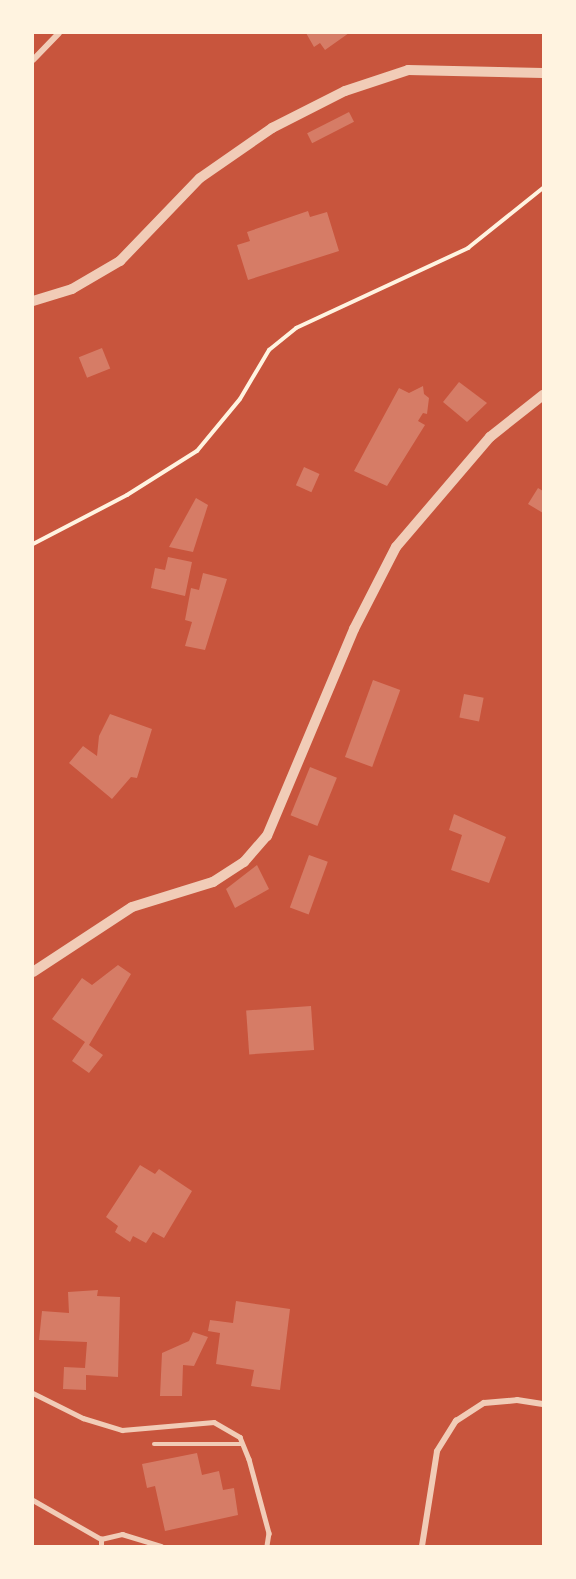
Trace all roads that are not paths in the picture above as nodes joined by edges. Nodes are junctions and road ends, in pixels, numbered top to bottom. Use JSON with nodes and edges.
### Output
{"nodes":[{"id":1,"x":59,"y":33,"type":"edge"},
{"id":2,"x":33,"y":60,"type":"edge"},
{"id":3,"x":543,"y":72,"type":"edge"},
{"id":4,"x":33,"y":301,"type":"edge"},
{"id":5,"x":543,"y":395,"type":"edge"},
{"id":6,"x":33,"y":972,"type":"edge"},
{"id":7,"x":33,"y":1393,"type":"edge"},
{"id":8,"x":543,"y":1404,"type":"edge"},
{"id":9,"x":154,"y":1444,"type":"dead end"},
{"id":10,"x":242,"y":1444,"type":"junction"},
{"id":11,"x":33,"y":1500,"type":"edge"},
{"id":12,"x":102,"y":1539,"type":"junction"},
{"id":13,"x":101,"y":1546,"type":"edge"},
{"id":14,"x":161,"y":1546,"type":"edge"},
{"id":15,"x":267,"y":1546,"type":"edge"},
{"id":16,"x":422,"y":1546,"type":"edge"}],
"edges":[{"from":1,"to":2,"type":"street"},
{"from":3,"to":4,"type":"street"},
{"from":5,"to":6,"type":"street"},
{"from":7,"to":10,"type":"lane"},
{"from":8,"to":16,"type":"street"},
{"from":9,"to":10,"type":"lane"},
{"from":10,"to":15,"type":"lane"},
{"from":11,"to":12,"type":"lane"},
{"from":12,"to":13,"type":"lane"},
{"from":12,"to":14,"type":"lane"}]}
